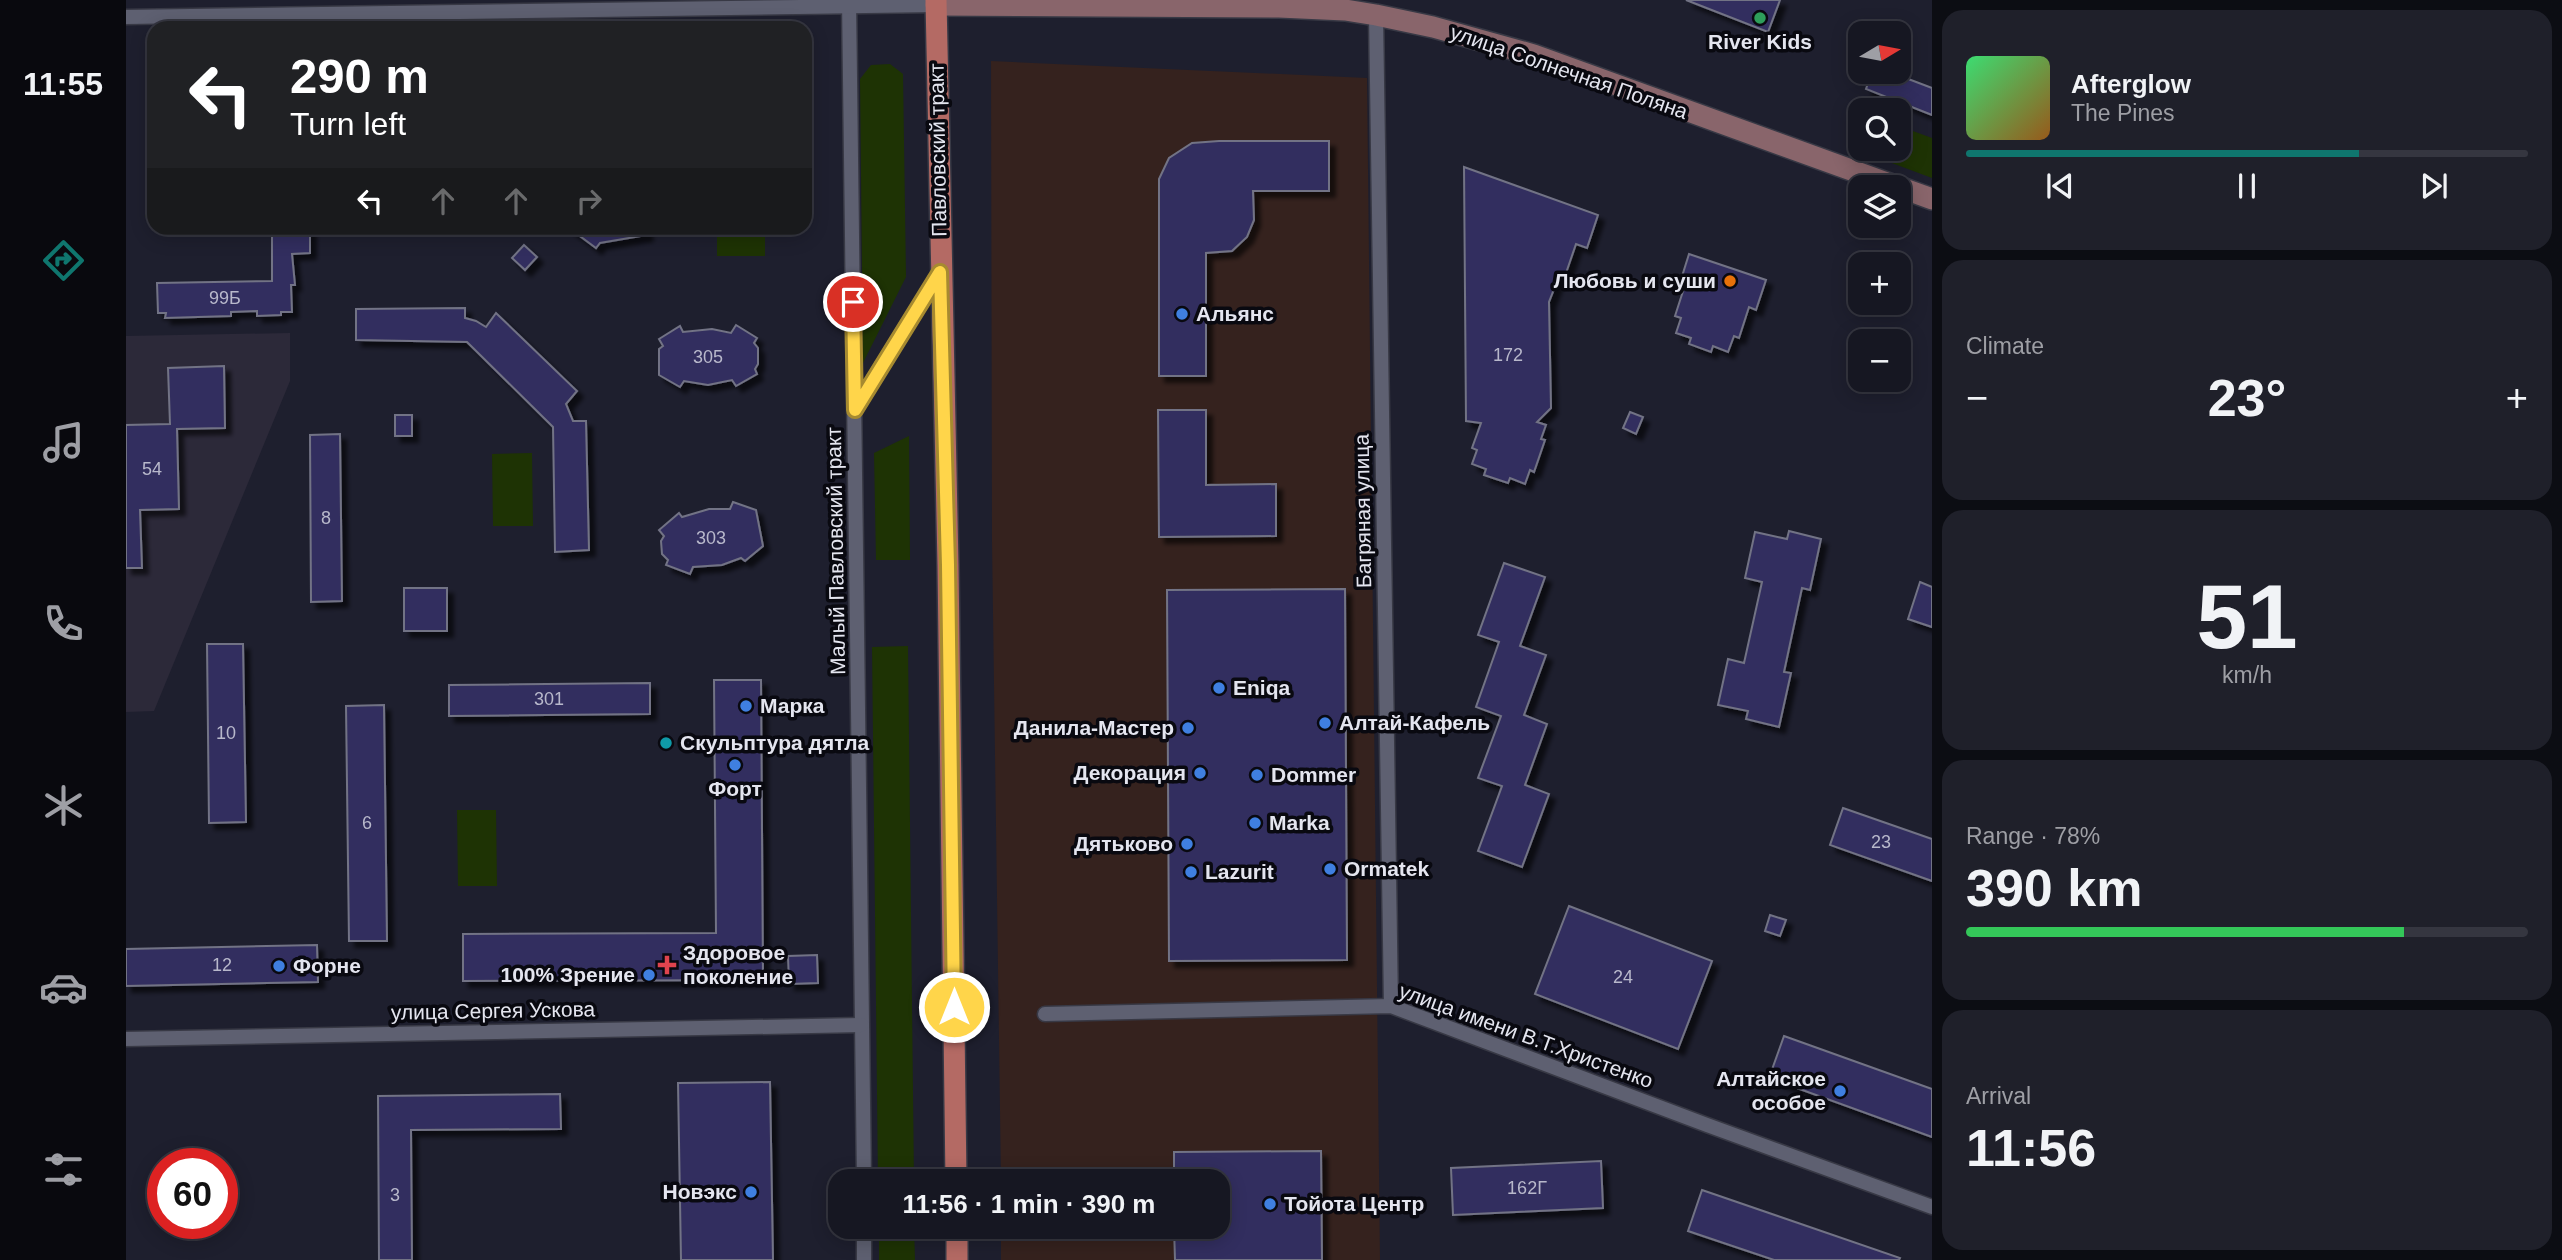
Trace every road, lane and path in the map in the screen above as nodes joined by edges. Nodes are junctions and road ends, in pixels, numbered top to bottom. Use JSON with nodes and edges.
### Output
{"nodes":[{"id":1,"x":849,"y":3,"type":"edge"},
{"id":2,"x":936,"y":3,"type":"edge"},
{"id":3,"x":1376,"y":15,"type":"junction"},
{"id":4,"x":126,"y":17,"type":"edge"},
{"id":5,"x":1866,"y":175,"type":"edge"},
{"id":6,"x":1911,"y":191,"type":"edge"},
{"id":7,"x":1932,"y":199,"type":"edge"},
{"id":8,"x":940,"y":272,"type":"junction"},
{"id":9,"x":855,"y":410,"type":"junction"},
{"id":10,"x":1391,"y":1006,"type":"junction"},
{"id":11,"x":1045,"y":1014,"type":"dead end"},
{"id":12,"x":861,"y":1025,"type":"junction"},
{"id":13,"x":126,"y":1039,"type":"edge"},
{"id":14,"x":864,"y":1169,"type":"edge"},
{"id":15,"x":956,"y":1169,"type":"edge"},
{"id":16,"x":1932,"y":1207,"type":"edge"},
{"id":17,"x":864,"y":1239,"type":"edge"},
{"id":18,"x":957,"y":1239,"type":"edge"},
{"id":19,"x":864,"y":1260,"type":"edge"},
{"id":20,"x":957,"y":1260,"type":"edge"}],
"edges":[{"from":1,"to":2,"type":"street"},
{"from":1,"to":4,"type":"street"},
{"from":1,"to":9,"type":"street","name":"Малый Павловский тракт"},
{"from":2,"to":3,"type":"street","name":"улица Солнечная Поляна"},
{"from":2,"to":8,"type":"main road","name":"Павловский тракт"},
{"from":3,"to":5,"type":"street","name":"улица Солнечная Поляна"},
{"from":3,"to":10,"type":"street","name":"Багряная улица"},
{"from":6,"to":7,"type":"street","name":"улица Солнечная Поляна"},
{"from":8,"to":9,"type":"street"},
{"from":8,"to":15,"type":"main road","name":"Павловский тракт"},
{"from":9,"to":12,"type":"street","name":"Малый Павловский тракт"},
{"from":10,"to":11,"type":"street","name":"улица имени В.Т.Христенко"},
{"from":10,"to":16,"type":"street","name":"улица имени В.Т.Христенко"},
{"from":12,"to":13,"type":"street","name":"улица Сергея Ускова"},
{"from":12,"to":14,"type":"street","name":"Малый Павловский тракт"},
{"from":17,"to":19,"type":"street"},
{"from":18,"to":20,"type":"main road"}]}
